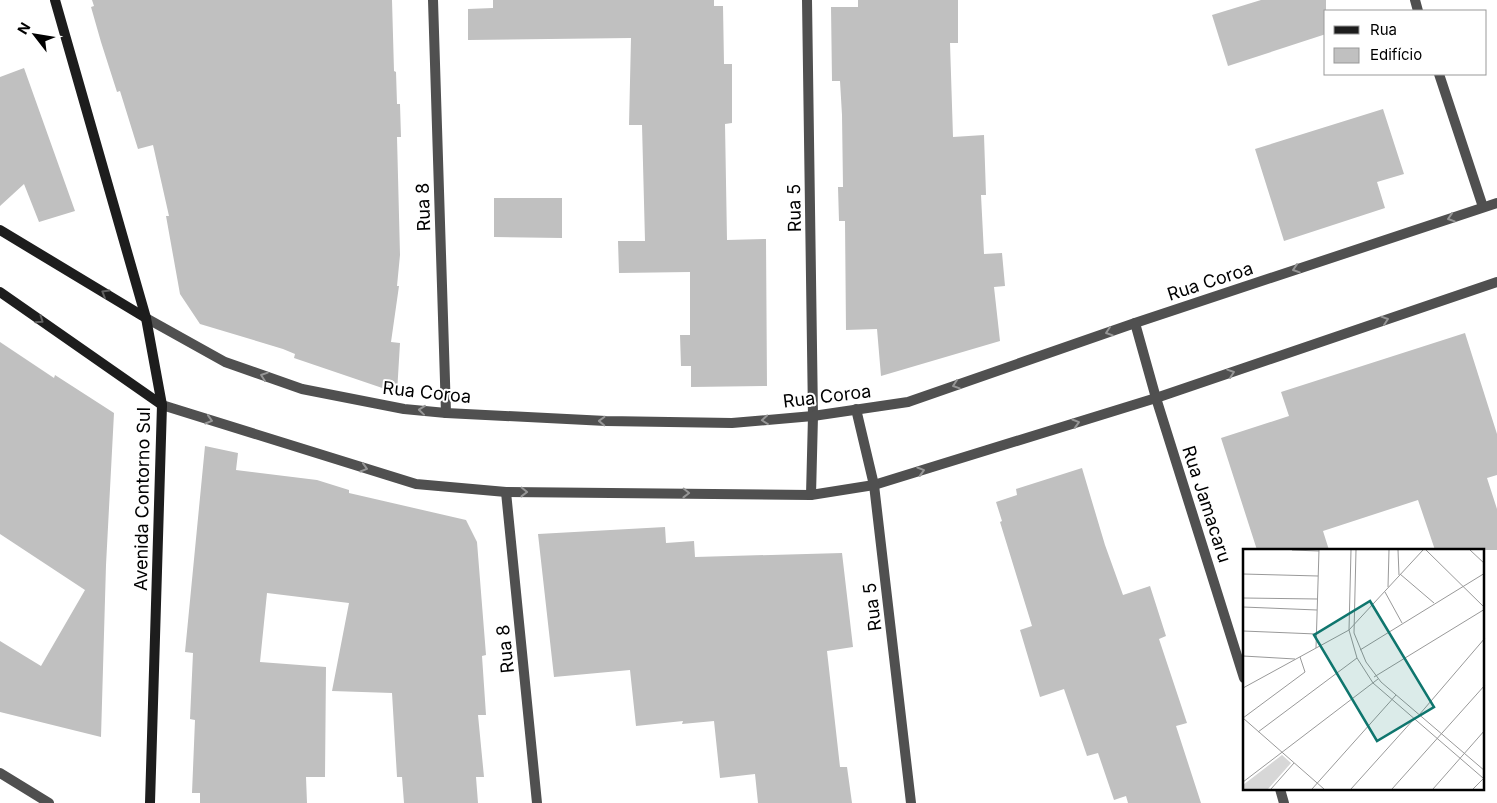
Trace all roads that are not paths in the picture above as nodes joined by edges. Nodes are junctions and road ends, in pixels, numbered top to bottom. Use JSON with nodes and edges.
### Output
{"nodes":[{"id":1,"x":55,"y":0,"type":"edge"},
{"id":2,"x":433,"y":0,"type":"edge"},
{"id":3,"x":807,"y":0,"type":"edge"},
{"id":4,"x":1439,"y":75,"type":"edge"},
{"id":5,"x":1497,"y":203,"type":"edge"},
{"id":6,"x":1483,"y":207,"type":"junction"},
{"id":7,"x":0,"y":230,"type":"edge"},
{"id":8,"x":1496,"y":284,"type":"edge"},
{"id":9,"x":0,"y":292,"type":"edge"},
{"id":10,"x":146,"y":318,"type":"junction"},
{"id":11,"x":1135,"y":323,"type":"junction"},
{"id":12,"x":1156,"y":398,"type":"junction"},
{"id":13,"x":162,"y":405,"type":"junction"},
{"id":14,"x":856,"y":409,"type":"junction"},
{"id":15,"x":446,"y":413,"type":"junction"},
{"id":16,"x":813,"y":416,"type":"junction"},
{"id":17,"x":874,"y":485,"type":"junction"},
{"id":18,"x":506,"y":492,"type":"junction"},
{"id":19,"x":810,"y":495,"type":"junction"},
{"id":20,"x":1243,"y":675,"type":"edge"},
{"id":21,"x":1,"y":775,"type":"edge"},
{"id":22,"x":1280,"y":790,"type":"edge"},
{"id":23,"x":49,"y":803,"type":"edge"},
{"id":24,"x":150,"y":803,"type":"edge"},
{"id":25,"x":537,"y":803,"type":"edge"},
{"id":26,"x":911,"y":803,"type":"edge"},
{"id":27,"x":1284,"y":803,"type":"edge"}],
"edges":[{"from":1,"to":10,"type":"street","name":"Avenida Contorno Sul"},
{"from":2,"to":15,"type":"street","name":"Rua 8"},
{"from":3,"to":16,"type":"street","name":"Rua 5"},
{"from":4,"to":6,"type":"street"},
{"from":5,"to":6,"type":"street","name":"Rua Coroa"},
{"from":6,"to":11,"type":"street","name":"Rua Coroa","one_way":true},
{"from":10,"to":7,"type":"street","one_way":true},
{"from":12,"to":8,"type":"street","one_way":true},
{"from":9,"to":13,"type":"street","one_way":true},
{"from":10,"to":13,"type":"street","name":"Avenida Contorno Sul"},
{"from":15,"to":10,"type":"street","name":"Rua Coroa","one_way":true},
{"from":11,"to":12,"type":"street","name":"Rua Jamacaru"},
{"from":11,"to":14,"type":"street","name":"Rua Coroa","one_way":true},
{"from":17,"to":12,"type":"street","one_way":true},
{"from":12,"to":20,"type":"street","name":"Rua Jamacaru"},
{"from":13,"to":18,"type":"street","one_way":true},
{"from":13,"to":24,"type":"street","name":"Avenida Contorno Sul"},
{"from":14,"to":16,"type":"street","name":"Rua Coroa"},
{"from":14,"to":17,"type":"street","name":"Rua 5"},
{"from":16,"to":15,"type":"street","name":"Rua Coroa","one_way":true},
{"from":16,"to":19,"type":"street","name":"Rua 5"},
{"from":17,"to":19,"type":"street"},
{"from":17,"to":26,"type":"street","name":"Rua 5"},
{"from":18,"to":19,"type":"street","one_way":true},
{"from":18,"to":25,"type":"street","name":"Rua 8"},
{"from":21,"to":23,"type":"street"},
{"from":22,"to":27,"type":"street"}]}
